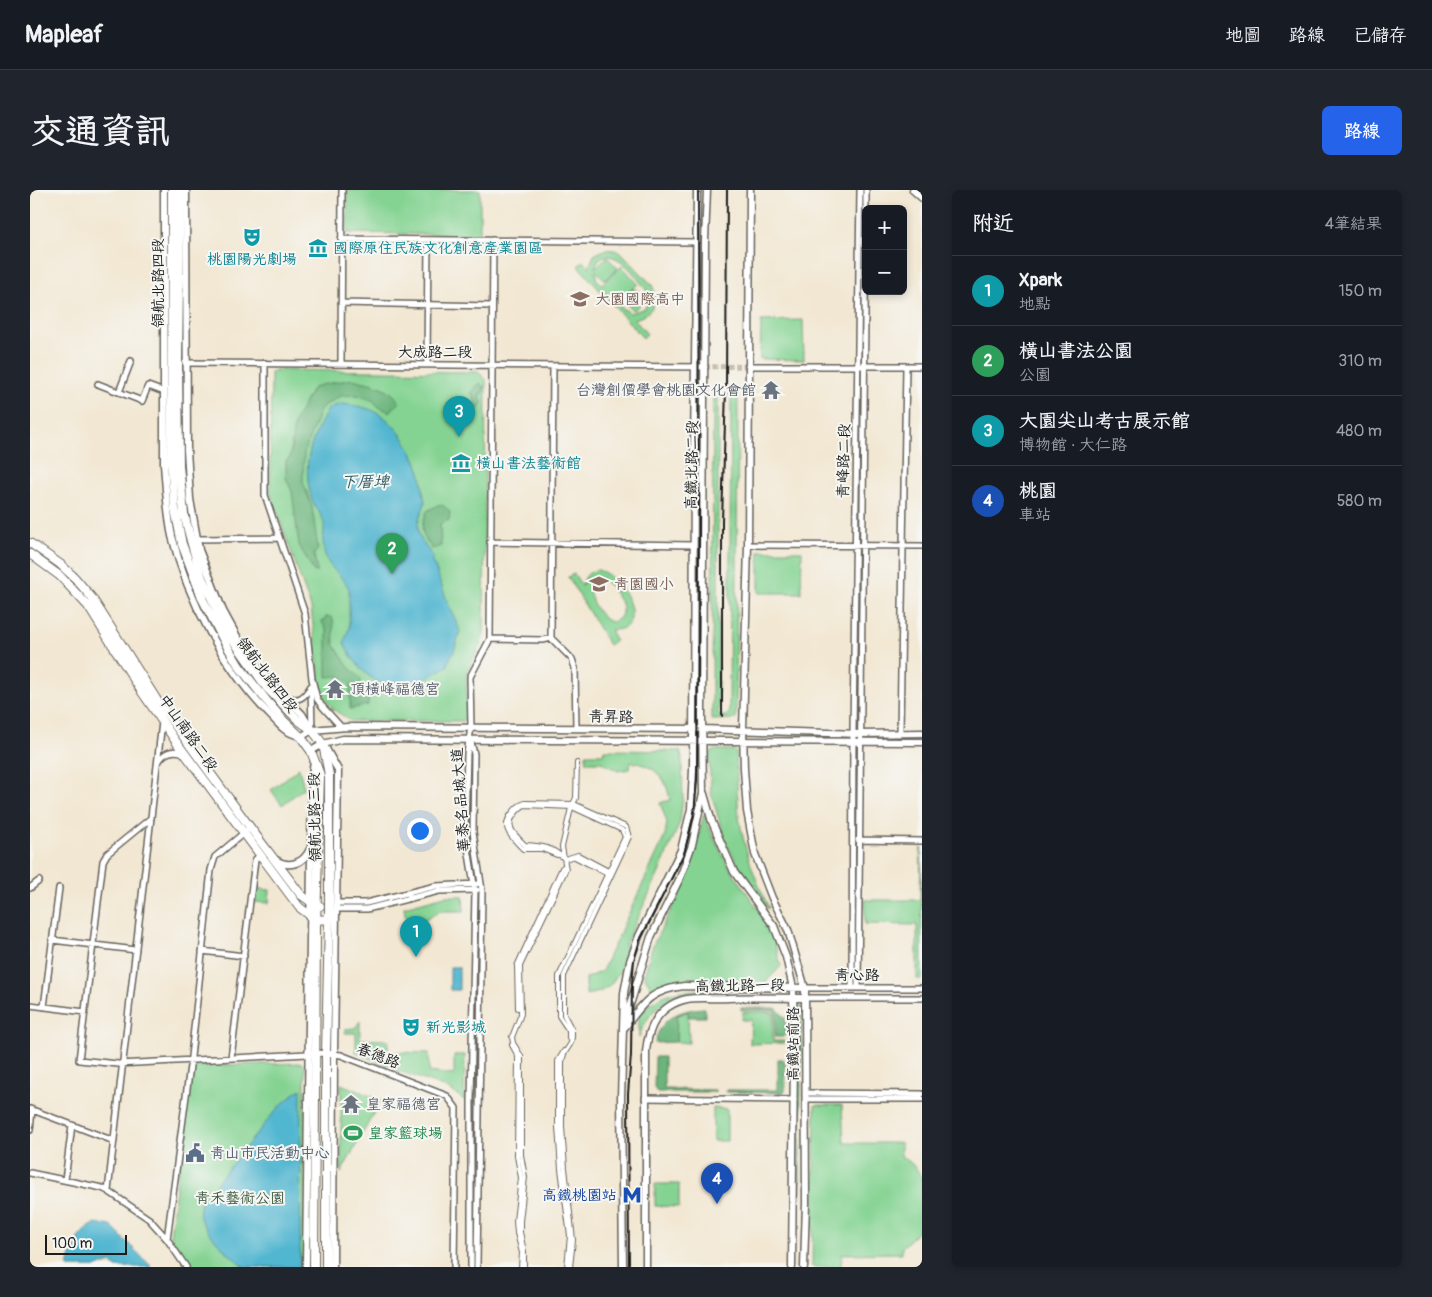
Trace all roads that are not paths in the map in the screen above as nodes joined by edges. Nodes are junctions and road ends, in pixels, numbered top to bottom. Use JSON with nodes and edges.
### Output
{"nodes":[{"id":1,"x":164,"y":190,"type":"edge"},
{"id":2,"x":172,"y":190,"type":"edge"},
{"id":3,"x":180,"y":190,"type":"edge"},
{"id":4,"x":186,"y":190,"type":"edge"},
{"id":5,"x":342,"y":190,"type":"edge"},
{"id":6,"x":697,"y":190,"type":"edge"},
{"id":7,"x":707,"y":190,"type":"edge"},
{"id":8,"x":750,"y":190,"type":"edge"},
{"id":9,"x":865,"y":190,"type":"edge"},
{"id":10,"x":913,"y":190,"type":"edge"},
{"id":11,"x":922,"y":198,"type":"edge"},
{"id":12,"x":866,"y":205,"type":"edge"},
{"id":13,"x":342,"y":239,"type":"junction"},
{"id":14,"x":428,"y":240,"type":"junction"},
{"id":15,"x":493,"y":240,"type":"junction"},
{"id":16,"x":696,"y":242,"type":"junction"},
{"id":17,"x":866,"y":250,"type":"edge"},
{"id":18,"x":341,"y":302,"type":"junction"},
{"id":19,"x":428,"y":304,"type":"junction"},
{"id":20,"x":492,"y":306,"type":"junction"},
{"id":21,"x":131,"y":361,"type":"dead end"},
{"id":22,"x":175,"y":363,"type":"junction"},
{"id":23,"x":265,"y":363,"type":"junction"},
{"id":24,"x":340,"y":364,"type":"junction"},
{"id":25,"x":427,"y":365,"type":"junction"},
{"id":26,"x":491,"y":365,"type":"junction"},
{"id":27,"x":553,"y":366,"type":"junction"},
{"id":28,"x":748,"y":366,"type":"junction"},
{"id":29,"x":859,"y":366,"type":"junction"},
{"id":30,"x":865,"y":366,"type":"junction"},
{"id":31,"x":906,"y":366,"type":"junction"},
{"id":32,"x":922,"y":366,"type":"edge"},
{"id":33,"x":695,"y":367,"type":"junction"},
{"id":34,"x":705,"y":367,"type":"junction"},
{"id":35,"x":98,"y":384,"type":"dead end"},
{"id":36,"x":119,"y":392,"type":"junction"},
{"id":37,"x":164,"y":392,"type":"junction"},
{"id":38,"x":279,"y":538,"type":"junction"},
{"id":39,"x":197,"y":539,"type":"junction"},
{"id":40,"x":490,"y":542,"type":"junction"},
{"id":41,"x":30,"y":543,"type":"edge"},
{"id":42,"x":552,"y":543,"type":"junction"},
{"id":43,"x":693,"y":545,"type":"junction"},
{"id":44,"x":748,"y":545,"type":"junction"},
{"id":45,"x":855,"y":545,"type":"junction"},
{"id":46,"x":861,"y":545,"type":"junction"},
{"id":47,"x":903,"y":546,"type":"junction"},
{"id":48,"x":922,"y":546,"type":"edge"},
{"id":49,"x":30,"y":554,"type":"edge"},
{"id":50,"x":551,"y":638,"type":"junction"},
{"id":51,"x":490,"y":640,"type":"junction"},
{"id":52,"x":312,"y":679,"type":"junction"},
{"id":53,"x":311,"y":686,"type":"junction"},
{"id":54,"x":283,"y":696,"type":"junction"},
{"id":55,"x":164,"y":709,"type":"junction"},
{"id":56,"x":162,"y":722,"type":"junction"},
{"id":57,"x":342,"y":727,"type":"junction"},
{"id":58,"x":471,"y":727,"type":"junction"},
{"id":59,"x":576,"y":728,"type":"junction"},
{"id":60,"x":702,"y":729,"type":"junction"},
{"id":61,"x":312,"y":730,"type":"junction"},
{"id":62,"x":693,"y":730,"type":"junction"},
{"id":63,"x":743,"y":730,"type":"junction"},
{"id":64,"x":900,"y":732,"type":"junction"},
{"id":65,"x":856,"y":733,"type":"junction"},
{"id":66,"x":922,"y":733,"type":"edge"},
{"id":67,"x":302,"y":737,"type":"junction"},
{"id":68,"x":470,"y":740,"type":"junction"},
{"id":69,"x":693,"y":740,"type":"junction"},
{"id":70,"x":702,"y":740,"type":"junction"},
{"id":71,"x":743,"y":741,"type":"junction"},
{"id":72,"x":922,"y":742,"type":"edge"},
{"id":73,"x":856,"y":743,"type":"junction"},
{"id":74,"x":324,"y":744,"type":"junction"},
{"id":75,"x":311,"y":751,"type":"junction"},
{"id":76,"x":185,"y":754,"type":"junction"},
{"id":77,"x":314,"y":760,"type":"junction"},
{"id":78,"x":577,"y":763,"type":"dead end"},
{"id":79,"x":157,"y":764,"type":"junction"},
{"id":80,"x":703,"y":793,"type":"junction"},
{"id":81,"x":573,"y":805,"type":"junction"},
{"id":82,"x":151,"y":818,"type":"junction"},
{"id":83,"x":251,"y":827,"type":"junction"},
{"id":84,"x":244,"y":833,"type":"junction"},
{"id":85,"x":856,"y":840,"type":"junction"},
{"id":86,"x":922,"y":841,"type":"edge"},
{"id":87,"x":311,"y":848,"type":"junction"},
{"id":88,"x":260,"y":855,"type":"junction"},
{"id":89,"x":274,"y":858,"type":"junction"},
{"id":90,"x":565,"y":860,"type":"junction"},
{"id":91,"x":610,"y":873,"type":"junction"},
{"id":92,"x":38,"y":881,"type":"dead end"},
{"id":93,"x":474,"y":884,"type":"junction"},
{"id":94,"x":482,"y":887,"type":"junction"},
{"id":95,"x":30,"y":888,"type":"edge"},
{"id":96,"x":59,"y":888,"type":"dead end"},
{"id":97,"x":475,"y":891,"type":"junction"},
{"id":98,"x":313,"y":904,"type":"junction"},
{"id":99,"x":334,"y":906,"type":"junction"},
{"id":100,"x":313,"y":918,"type":"junction"},
{"id":101,"x":329,"y":919,"type":"junction"},
{"id":102,"x":52,"y":940,"type":"junction"},
{"id":103,"x":93,"y":945,"type":"junction"},
{"id":104,"x":136,"y":950,"type":"junction"},
{"id":105,"x":202,"y":951,"type":"junction"},
{"id":106,"x":244,"y":956,"type":"junction"},
{"id":107,"x":793,"y":988,"type":"junction"},
{"id":108,"x":805,"y":988,"type":"junction"},
{"id":109,"x":855,"y":988,"type":"junction"},
{"id":110,"x":922,"y":988,"type":"edge"},
{"id":111,"x":793,"y":998,"type":"junction"},
{"id":112,"x":805,"y":998,"type":"junction"},
{"id":113,"x":922,"y":998,"type":"edge"},
{"id":114,"x":30,"y":1005,"type":"edge"},
{"id":115,"x":44,"y":1007,"type":"junction"},
{"id":116,"x":85,"y":1012,"type":"junction"},
{"id":117,"x":623,"y":1030,"type":"junction"},
{"id":118,"x":312,"y":1054,"type":"junction"},
{"id":119,"x":330,"y":1054,"type":"junction"},
{"id":120,"x":231,"y":1058,"type":"junction"},
{"id":121,"x":190,"y":1060,"type":"junction"},
{"id":122,"x":123,"y":1063,"type":"junction"},
{"id":123,"x":922,"y":1094,"type":"edge"},
{"id":124,"x":806,"y":1096,"type":"junction"},
{"id":125,"x":645,"y":1098,"type":"junction"},
{"id":126,"x":922,"y":1099,"type":"edge"},
{"id":127,"x":794,"y":1100,"type":"junction"},
{"id":128,"x":31,"y":1109,"type":"edge"},
{"id":129,"x":72,"y":1125,"type":"junction"},
{"id":130,"x":30,"y":1130,"type":"edge"},
{"id":131,"x":114,"y":1141,"type":"junction"},
{"id":132,"x":30,"y":1173,"type":"edge"},
{"id":133,"x":65,"y":1180,"type":"junction"},
{"id":134,"x":108,"y":1190,"type":"junction"},
{"id":135,"x":167,"y":1239,"type":"junction"},
{"id":136,"x":186,"y":1267,"type":"edge"},
{"id":137,"x":306,"y":1267,"type":"edge"},
{"id":138,"x":314,"y":1267,"type":"edge"},
{"id":139,"x":326,"y":1267,"type":"edge"},
{"id":140,"x":333,"y":1267,"type":"edge"},
{"id":141,"x":454,"y":1267,"type":"edge"},
{"id":142,"x":471,"y":1267,"type":"edge"},
{"id":143,"x":477,"y":1267,"type":"edge"},
{"id":144,"x":523,"y":1267,"type":"edge"},
{"id":145,"x":568,"y":1267,"type":"edge"},
{"id":146,"x":623,"y":1267,"type":"edge"},
{"id":147,"x":646,"y":1267,"type":"edge"},
{"id":148,"x":792,"y":1267,"type":"edge"},
{"id":149,"x":804,"y":1267,"type":"edge"}],
"edges":[{"from":1,"to":22,"type":"street","name":"領航北路四段"},
{"from":2,"to":22,"type":"main road","name":"領航北路四段"},
{"from":3,"to":22,"type":"main road","name":"領航北路四段"},
{"from":4,"to":22,"type":"street","name":"領航北路四段"},
{"from":5,"to":13,"type":"street"},
{"from":6,"to":16,"type":"street","name":"高鐵北路二段"},
{"from":7,"to":34,"type":"street","name":"高鐵北路二段"},
{"from":8,"to":28,"type":"street"},
{"from":9,"to":12,"type":"street","name":"青峰路二段"},
{"from":9,"to":29,"type":"street","name":"青峰路二段"},
{"from":10,"to":11,"type":"street"},
{"from":13,"to":14,"type":"street"},
{"from":13,"to":18,"type":"street"},
{"from":14,"to":15,"type":"street"},
{"from":14,"to":19,"type":"street"},
{"from":15,"to":16,"type":"street"},
{"from":15,"to":20,"type":"street"},
{"from":16,"to":33,"type":"street","name":"高鐵北路二段"},
{"from":17,"to":30,"type":"street","name":"青峰路二段"},
{"from":18,"to":19,"type":"street"},
{"from":18,"to":24,"type":"street"},
{"from":19,"to":20,"type":"street"},
{"from":19,"to":25,"type":"street"},
{"from":20,"to":26,"type":"street"},
{"from":21,"to":36,"type":"street"},
{"from":22,"to":23,"type":"street","name":"大成路二段"},
{"from":22,"to":37,"type":"street","name":"領航北路四段"},
{"from":22,"to":39,"type":"street","name":"領航北路四段"},
{"from":22,"to":61,"type":"main road","name":"領航北路四段"},
{"from":22,"to":67,"type":"main road","name":"領航北路四段"},
{"from":23,"to":24,"type":"street","name":"大成路二段"},
{"from":23,"to":38,"type":"street"},
{"from":24,"to":25,"type":"street","name":"大成路二段"},
{"from":25,"to":26,"type":"street","name":"大成路二段"},
{"from":26,"to":27,"type":"street","name":"大成路二段"},
{"from":26,"to":40,"type":"street"},
{"from":27,"to":33,"type":"street","name":"大成路二段"},
{"from":27,"to":42,"type":"street"},
{"from":28,"to":29,"type":"street"},
{"from":28,"to":44,"type":"street"},
{"from":29,"to":30,"type":"street"},
{"from":29,"to":45,"type":"street","name":"青峰路二段"},
{"from":30,"to":31,"type":"street"},
{"from":30,"to":46,"type":"street","name":"青峰路二段"},
{"from":31,"to":32,"type":"street"},
{"from":31,"to":47,"type":"street"},
{"from":33,"to":34,"type":"street","name":"大成路二段"},
{"from":33,"to":43,"type":"street","name":"高鐵北路二段"},
{"from":34,"to":60,"type":"street","name":"高鐵北路二段"},
{"from":35,"to":36,"type":"street"},
{"from":36,"to":37,"type":"street"},
{"from":37,"to":67,"type":"street","name":"領航北路四段"},
{"from":38,"to":39,"type":"street"},
{"from":38,"to":52,"type":"street"},
{"from":39,"to":54,"type":"street","name":"領航北路四段"},
{"from":40,"to":42,"type":"street"},
{"from":40,"to":51,"type":"street"},
{"from":41,"to":55,"type":"main road","name":"中山南路二段"},
{"from":42,"to":43,"type":"street"},
{"from":42,"to":50,"type":"street"},
{"from":43,"to":62,"type":"street","name":"高鐵北路二段"},
{"from":44,"to":45,"type":"street"},
{"from":44,"to":63,"type":"street"},
{"from":45,"to":46,"type":"street"},
{"from":45,"to":65,"type":"street","name":"青峰路二段"},
{"from":46,"to":47,"type":"street"},
{"from":46,"to":65,"type":"street","name":"青峰路二段"},
{"from":47,"to":48,"type":"street"},
{"from":47,"to":64,"type":"street"},
{"from":49,"to":56,"type":"main road","name":"中山南路二段"},
{"from":50,"to":51,"type":"street"},
{"from":50,"to":59,"type":"street"},
{"from":51,"to":58,"type":"street"},
{"from":52,"to":53,"type":"street"},
{"from":52,"to":57,"type":"street"},
{"from":53,"to":54,"type":"street"},
{"from":53,"to":61,"type":"street"},
{"from":54,"to":61,"type":"street","name":"領航北路四段"},
{"from":55,"to":56,"type":"street"},
{"from":55,"to":83,"type":"main road","name":"中山南路二段"},
{"from":56,"to":76,"type":"main road","name":"中山南路二段"},
{"from":56,"to":79,"type":"street"},
{"from":57,"to":58,"type":"street","name":"青昇路"},
{"from":57,"to":61,"type":"street","name":"青昇路"},
{"from":58,"to":59,"type":"street","name":"青昇路"},
{"from":58,"to":68,"type":"street"},
{"from":59,"to":62,"type":"street","name":"青昇路"},
{"from":60,"to":62,"type":"street","name":"青昇路"},
{"from":60,"to":63,"type":"street","name":"青昇路"},
{"from":60,"to":70,"type":"street","name":"高鐵北路二段"},
{"from":61,"to":67,"type":"street","name":"青昇路"},
{"from":61,"to":74,"type":"main road","name":"領航北路四段"},
{"from":62,"to":69,"type":"street","name":"高鐵北路二段"},
{"from":63,"to":65,"type":"street","name":"青昇路"},
{"from":63,"to":71,"type":"street"},
{"from":64,"to":65,"type":"street","name":"青昇路"},
{"from":64,"to":66,"type":"street","name":"青昇路"},
{"from":65,"to":73,"type":"street"},
{"from":67,"to":75,"type":"main road","name":"領航北路三段"},
{"from":68,"to":69,"type":"street","name":"青昇路"},
{"from":68,"to":74,"type":"street","name":"青昇路"},
{"from":68,"to":93,"type":"street","name":"華泰名品城大道"},
{"from":68,"to":94,"type":"street","name":"華泰名品城大道"},
{"from":69,"to":70,"type":"street","name":"青昇路"},
{"from":69,"to":117,"type":"street"},
{"from":70,"to":71,"type":"street","name":"青昇路"},
{"from":70,"to":80,"type":"street"},
{"from":71,"to":73,"type":"street","name":"青昇路"},
{"from":71,"to":108,"type":"street","name":"高鐵站前路"},
{"from":72,"to":73,"type":"street","name":"青昇路"},
{"from":73,"to":85,"type":"street"},
{"from":74,"to":75,"type":"street","name":"青昇路"},
{"from":74,"to":99,"type":"main road","name":"領航北路三段"},
{"from":75,"to":77,"type":"main road","name":"領航北路三段"},
{"from":76,"to":79,"type":"street"},
{"from":76,"to":84,"type":"main road","name":"中山南路二段"},
{"from":77,"to":87,"type":"street","name":"領航北路三段"},
{"from":77,"to":98,"type":"main road","name":"領航北路三段"},
{"from":78,"to":81,"type":"street"},
{"from":79,"to":82,"type":"street"},
{"from":80,"to":107,"type":"street","name":"高鐵站前路"},
{"from":80,"to":117,"type":"street"},
{"from":81,"to":90,"type":"street"},
{"from":81,"to":90,"type":"street"},
{"from":81,"to":91,"type":"street"},
{"from":82,"to":103,"type":"street"},
{"from":82,"to":104,"type":"street"},
{"from":83,"to":84,"type":"street"},
{"from":83,"to":89,"type":"main road","name":"中山南路二段"},
{"from":84,"to":88,"type":"main road","name":"中山南路二段"},
{"from":84,"to":105,"type":"street"},
{"from":85,"to":86,"type":"street"},
{"from":85,"to":109,"type":"street"},
{"from":87,"to":89,"type":"street"},
{"from":87,"to":98,"type":"street","name":"領航北路三段"},
{"from":88,"to":100,"type":"main road","name":"中山南路二段"},
{"from":88,"to":106,"type":"street"},
{"from":89,"to":98,"type":"main road","name":"中山南路二段"},
{"from":90,"to":91,"type":"street"},
{"from":90,"to":144,"type":"street"},
{"from":91,"to":145,"type":"street"},
{"from":92,"to":95,"type":"street"},
{"from":93,"to":94,"type":"street"},
{"from":93,"to":97,"type":"street","name":"華泰名品城大道"},
{"from":93,"to":99,"type":"street"},
{"from":94,"to":97,"type":"street"},
{"from":94,"to":143,"type":"street","name":"華泰名品城大道"},
{"from":96,"to":102,"type":"street"},
{"from":97,"to":99,"type":"street"},
{"from":97,"to":142,"type":"street","name":"華泰名品城大道"},
{"from":98,"to":99,"type":"main road"},
{"from":98,"to":100,"type":"main road","name":"領航北路三段"},
{"from":99,"to":101,"type":"main road","name":"領航北路三段"},
{"from":99,"to":119,"type":"street","name":"領航北路三段"},
{"from":100,"to":101,"type":"main road"},
{"from":100,"to":118,"type":"main road","name":"領航北路三段"},
{"from":101,"to":119,"type":"main road","name":"領航北路三段"},
{"from":102,"to":103,"type":"street"},
{"from":102,"to":115,"type":"street"},
{"from":103,"to":104,"type":"street"},
{"from":103,"to":116,"type":"street"},
{"from":104,"to":122,"type":"street"},
{"from":105,"to":106,"type":"street"},
{"from":105,"to":121,"type":"street"},
{"from":106,"to":120,"type":"street"},
{"from":107,"to":108,"type":"street","name":"青心路"},
{"from":107,"to":111,"type":"street","name":"高鐵北路一段"},
{"from":107,"to":117,"type":"street","name":"高鐵北路一段"},
{"from":108,"to":109,"type":"street","name":"青心路"},
{"from":108,"to":112,"type":"street","name":"高鐵站前路"},
{"from":109,"to":110,"type":"street","name":"青心路"},
{"from":111,"to":112,"type":"street","name":"青心路"},
{"from":111,"to":125,"type":"street","name":"高鐵北路一段"},
{"from":111,"to":127,"type":"street","name":"高鐵站前路"},
{"from":112,"to":113,"type":"street","name":"青心路"},
{"from":112,"to":124,"type":"street","name":"高鐵站前路"},
{"from":114,"to":115,"type":"street"},
{"from":115,"to":116,"type":"street"},
{"from":116,"to":122,"type":"street","name":"春德路"},
{"from":117,"to":146,"type":"street"},
{"from":118,"to":119,"type":"street","name":"春德路"},
{"from":118,"to":120,"type":"street","name":"春德路"},
{"from":118,"to":137,"type":"street","name":"領航北路三段"},
{"from":118,"to":138,"type":"main road","name":"領航北路三段"},
{"from":119,"to":139,"type":"main road","name":"領航北路三段"},
{"from":119,"to":140,"type":"street","name":"領航北路三段"},
{"from":119,"to":141,"type":"street","name":"春德路"},
{"from":120,"to":121,"type":"street","name":"春德路"},
{"from":121,"to":122,"type":"street","name":"春德路"},
{"from":121,"to":135,"type":"street"},
{"from":122,"to":131,"type":"street"},
{"from":123,"to":124,"type":"street"},
{"from":124,"to":126,"type":"street"},
{"from":124,"to":149,"type":"street","name":"高鐵站前路"},
{"from":125,"to":127,"type":"street"},
{"from":125,"to":147,"type":"street","name":"高鐵北路一段"},
{"from":127,"to":148,"type":"street","name":"高鐵站前路"},
{"from":128,"to":129,"type":"street"},
{"from":128,"to":130,"type":"street"},
{"from":129,"to":131,"type":"street"},
{"from":129,"to":133,"type":"street"},
{"from":131,"to":134,"type":"street"},
{"from":132,"to":133,"type":"street"},
{"from":133,"to":134,"type":"street"},
{"from":134,"to":135,"type":"street"},
{"from":135,"to":136,"type":"street"}]}
